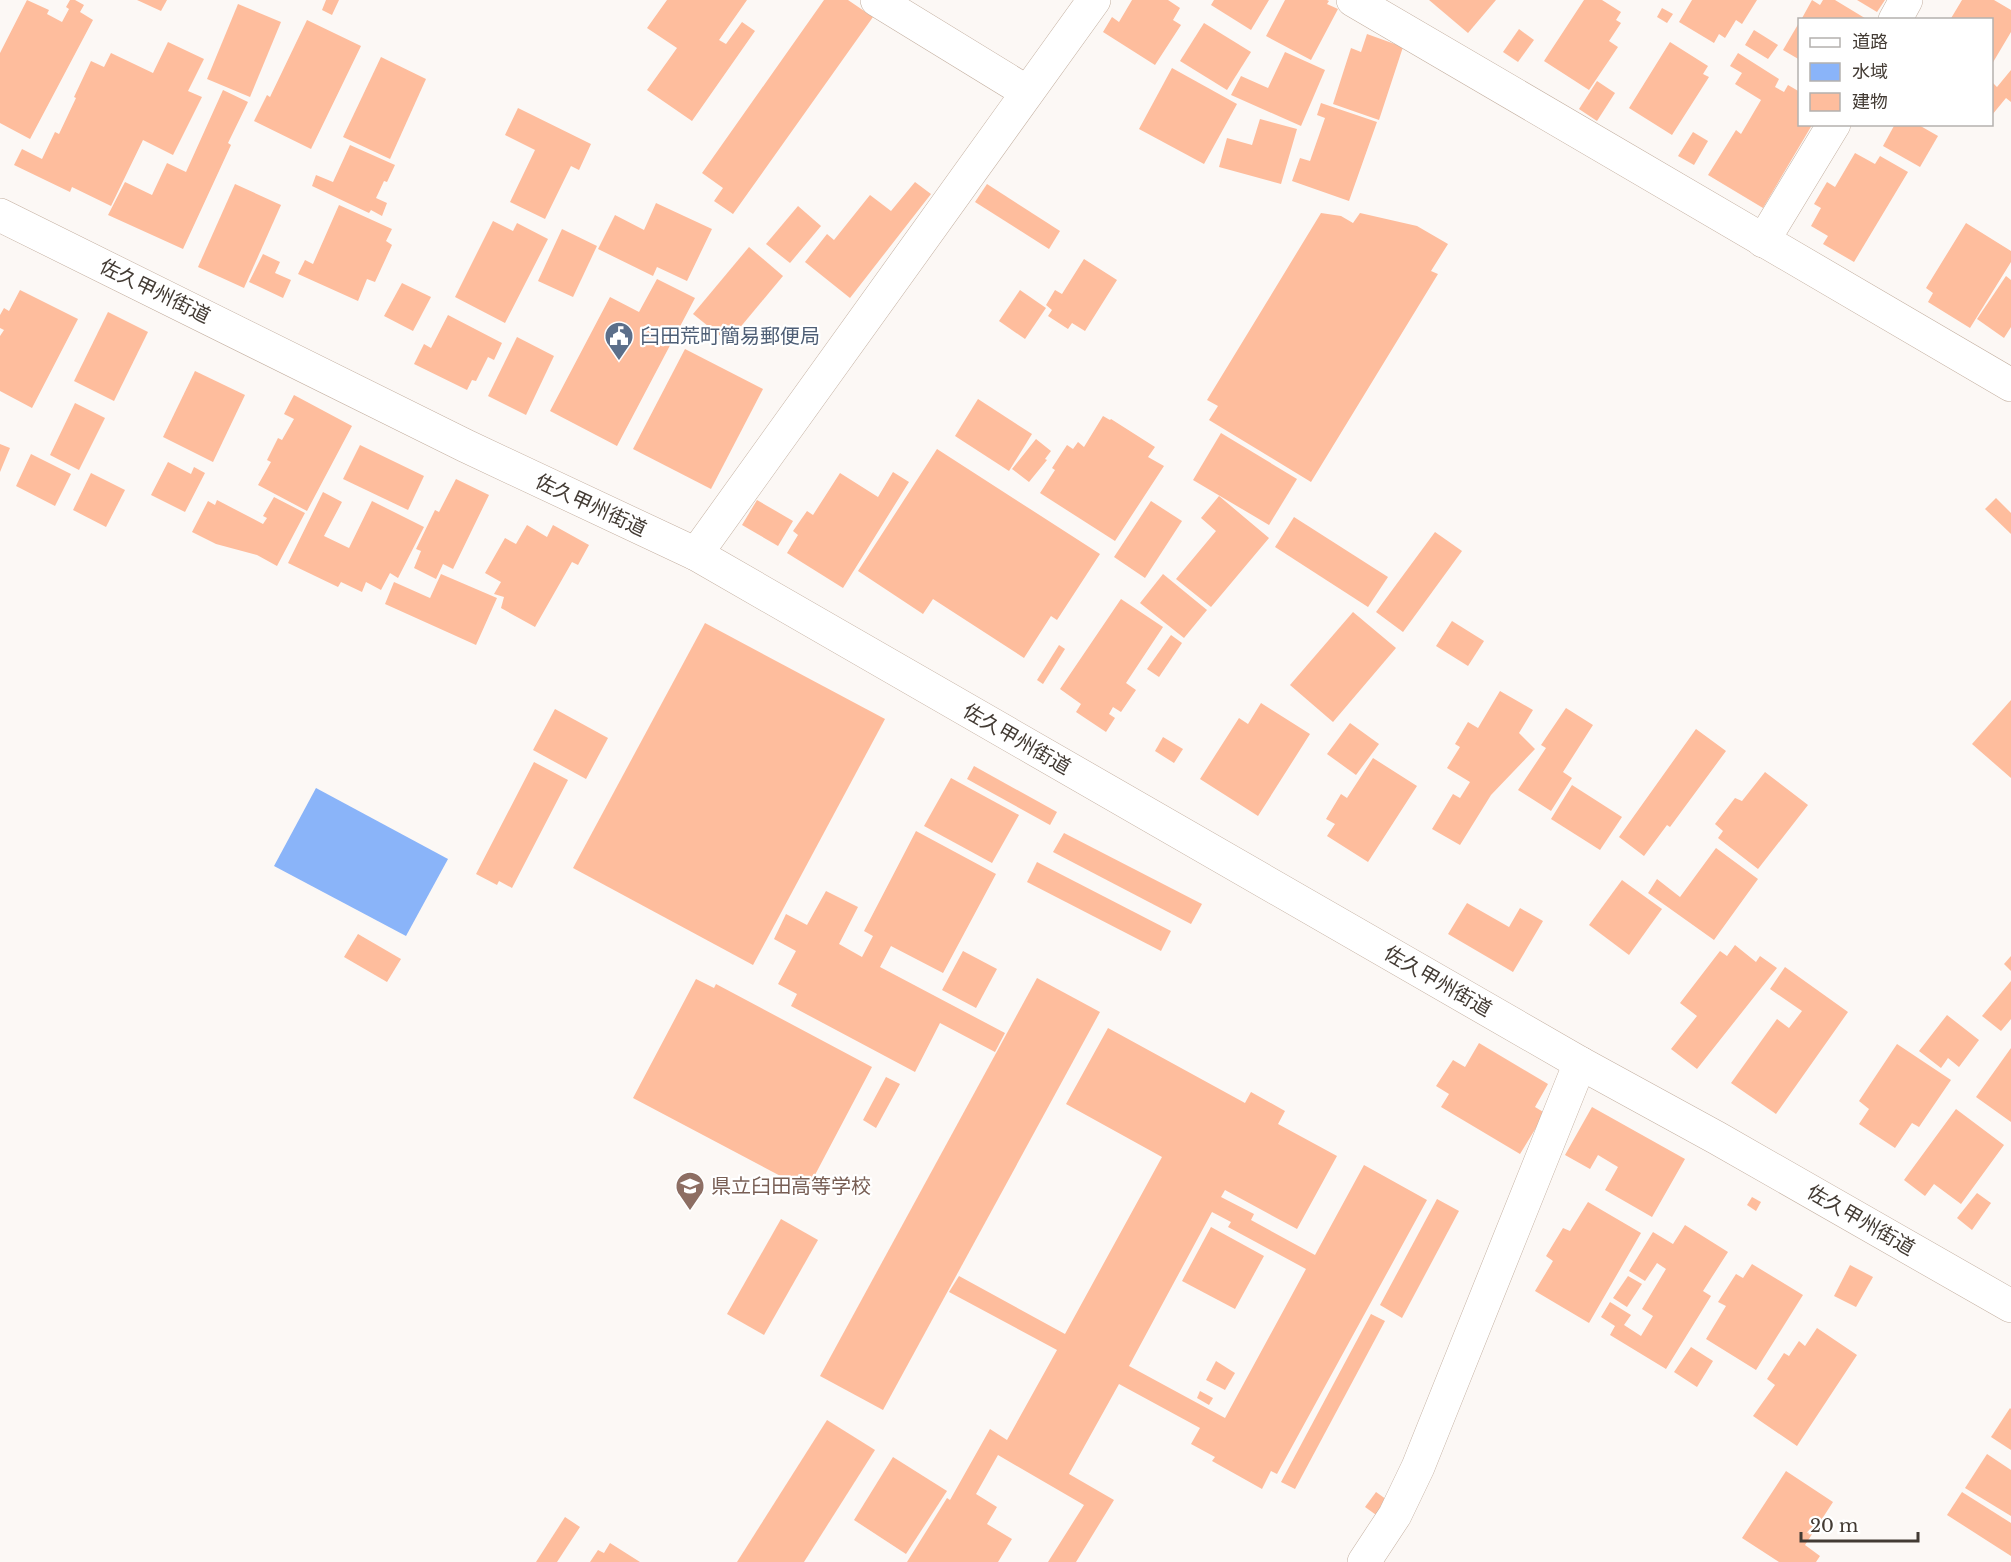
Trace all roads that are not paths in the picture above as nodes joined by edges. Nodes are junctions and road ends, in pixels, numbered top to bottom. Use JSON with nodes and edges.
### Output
{"nodes":[{"id":1,"x":878,"y":0,"type":"edge"},
{"id":2,"x":1094,"y":0,"type":"edge"},
{"id":3,"x":1353,"y":0,"type":"edge"},
{"id":4,"x":1906,"y":0,"type":"edge"},
{"id":5,"x":1896,"y":18,"type":"edge"},
{"id":6,"x":1027,"y":92,"type":"junction"},
{"id":7,"x":1833,"y":126,"type":"edge"},
{"id":8,"x":0,"y":214,"type":"edge"},
{"id":9,"x":1763,"y":241,"type":"junction"},
{"id":10,"x":2011,"y":386,"type":"edge"},
{"id":11,"x":696,"y":554,"type":"junction"},
{"id":12,"x":1580,"y":1063,"type":"junction"},
{"id":13,"x":2011,"y":1306,"type":"edge"},
{"id":14,"x":1364,"y":1562,"type":"edge"}],
"edges":[{"from":1,"to":6,"type":"street"},
{"from":2,"to":6,"type":"street"},
{"from":3,"to":9,"type":"street"},
{"from":4,"to":5,"type":"street"},
{"from":6,"to":11,"type":"street"},
{"from":7,"to":9,"type":"street"},
{"from":8,"to":11,"type":"street","name":"佐久甲州街道"},
{"from":9,"to":10,"type":"street"},
{"from":11,"to":12,"type":"street","name":"佐久甲州街道"},
{"from":12,"to":13,"type":"street","name":"佐久甲州街道"},
{"from":12,"to":14,"type":"street"}]}
